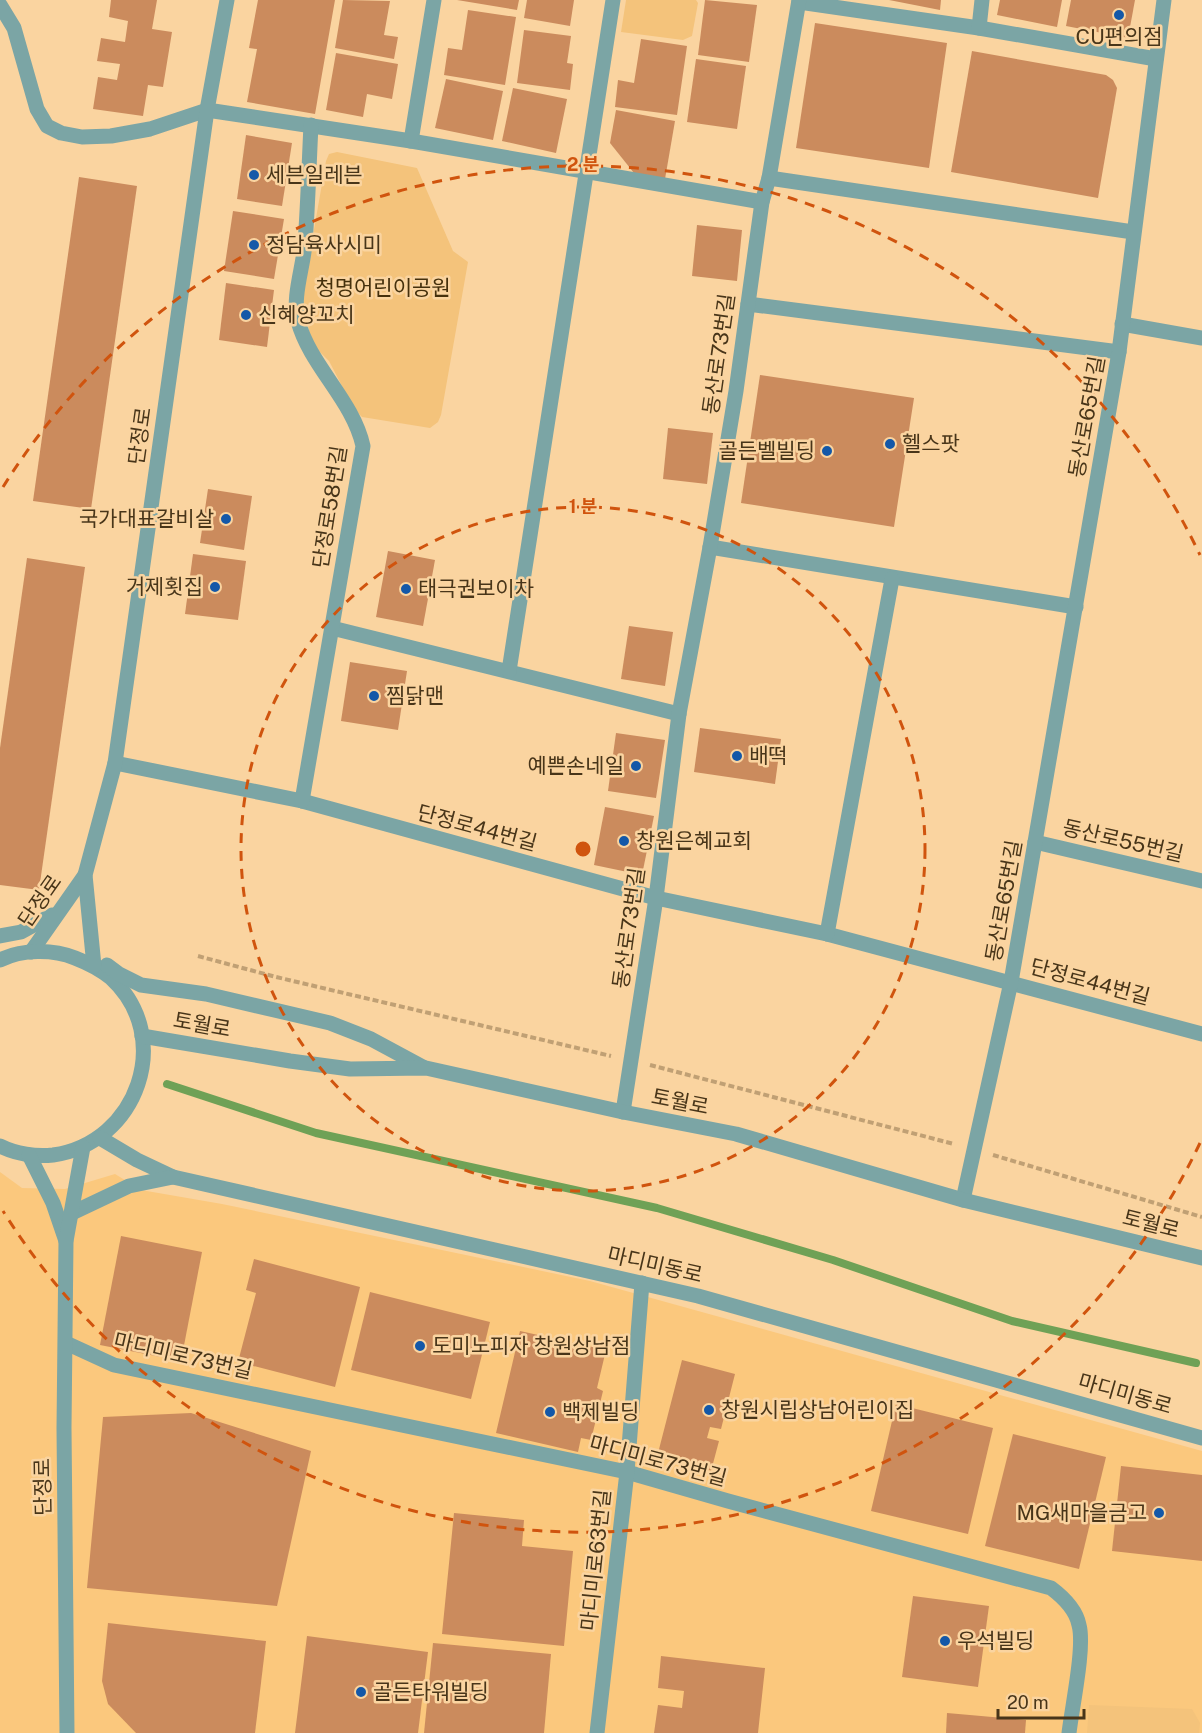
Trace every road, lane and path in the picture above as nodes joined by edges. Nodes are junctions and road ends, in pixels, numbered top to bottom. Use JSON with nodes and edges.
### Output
{"nodes":[{"id":1,"x":227,"y":0,"type":"edge"},
{"id":2,"x":434,"y":0,"type":"edge"},
{"id":3,"x":613,"y":0,"type":"edge"},
{"id":4,"x":982,"y":0,"type":"edge"},
{"id":5,"x":1164,"y":0,"type":"edge"},
{"id":6,"x":799,"y":1,"type":"edge"},
{"id":7,"x":0,"y":5,"type":"edge"},
{"id":8,"x":979,"y":28,"type":"junction"},
{"id":9,"x":1156,"y":59,"type":"junction"},
{"id":10,"x":207,"y":110,"type":"junction"},
{"id":11,"x":311,"y":125,"type":"junction"},
{"id":12,"x":411,"y":141,"type":"junction"},
{"id":13,"x":587,"y":173,"type":"junction"},
{"id":14,"x":769,"y":178,"type":"junction"},
{"id":15,"x":762,"y":202,"type":"junction"},
{"id":16,"x":1133,"y":232,"type":"junction"},
{"id":17,"x":748,"y":304,"type":"junction"},
{"id":18,"x":1122,"y":324,"type":"junction"},
{"id":19,"x":1202,"y":338,"type":"edge"},
{"id":20,"x":1119,"y":352,"type":"junction"},
{"id":21,"x":710,"y":548,"type":"junction"},
{"id":22,"x":892,"y":579,"type":"junction"},
{"id":23,"x":1076,"y":607,"type":"junction"},
{"id":24,"x":332,"y":627,"type":"junction"},
{"id":25,"x":509,"y":671,"type":"junction"},
{"id":26,"x":679,"y":714,"type":"junction"},
{"id":27,"x":115,"y":763,"type":"junction"},
{"id":28,"x":302,"y":801,"type":"junction"},
{"id":29,"x":1035,"y":842,"type":"junction"},
{"id":30,"x":85,"y":875,"type":"junction"},
{"id":31,"x":1202,"y":881,"type":"edge"},
{"id":32,"x":656,"y":898,"type":"junction"},
{"id":33,"x":57,"y":912,"type":"junction"},
{"id":34,"x":827,"y":934,"type":"junction"},
{"id":35,"x":0,"y":936,"type":"edge"},
{"id":36,"x":31,"y":952,"type":"junction"},
{"id":37,"x":198,"y":956,"type":"dead end"},
{"id":38,"x":93,"y":959,"type":"junction"},
{"id":39,"x":0,"y":960,"type":"edge"},
{"id":40,"x":1011,"y":982,"type":"junction"},
{"id":41,"x":1202,"y":1034,"type":"edge"},
{"id":42,"x":142,"y":1036,"type":"junction"},
{"id":43,"x":631,"y":1060,"type":"junction"},
{"id":44,"x":426,"y":1068,"type":"junction"},
{"id":45,"x":623,"y":1112,"type":"junction"},
{"id":46,"x":100,"y":1138,"type":"junction"},
{"id":47,"x":0,"y":1146,"type":"edge"},
{"id":48,"x":83,"y":1147,"type":"junction"},
{"id":49,"x":975,"y":1149,"type":"junction"},
{"id":50,"x":29,"y":1155,"type":"junction"},
{"id":51,"x":173,"y":1177,"type":"junction"},
{"id":52,"x":963,"y":1200,"type":"junction"},
{"id":53,"x":72,"y":1213,"type":"junction"},
{"id":54,"x":1202,"y":1217,"type":"edge"},
{"id":55,"x":66,"y":1241,"type":"junction"},
{"id":56,"x":1202,"y":1258,"type":"edge"},
{"id":57,"x":642,"y":1284,"type":"junction"},
{"id":58,"x":66,"y":1343,"type":"junction"},
{"id":59,"x":1202,"y":1438,"type":"edge"},
{"id":60,"x":627,"y":1472,"type":"junction"},
{"id":61,"x":67,"y":1733,"type":"edge"},
{"id":62,"x":597,"y":1733,"type":"edge"},
{"id":63,"x":1069,"y":1733,"type":"edge"}],
"edges":[{"from":1,"to":10,"type":"street","name":"단정로"},
{"from":2,"to":12,"type":"street"},
{"from":3,"to":13,"type":"street"},
{"from":4,"to":8,"type":"street"},
{"from":5,"to":9,"type":"street","name":"동산로65번길"},
{"from":6,"to":8,"type":"street"},
{"from":6,"to":14,"type":"street","name":"동산로73번길"},
{"from":7,"to":10,"type":"street"},
{"from":8,"to":9,"type":"street"},
{"from":9,"to":16,"type":"street","name":"동산로65번길"},
{"from":10,"to":11,"type":"street"},
{"from":10,"to":27,"type":"street","name":"단정로"},
{"from":11,"to":12,"type":"street"},
{"from":11,"to":24,"type":"street","name":"단정로58번길"},
{"from":12,"to":13,"type":"street"},
{"from":13,"to":15,"type":"street"},
{"from":13,"to":25,"type":"street"},
{"from":14,"to":15,"type":"street","name":"동산로73번길"},
{"from":14,"to":16,"type":"street"},
{"from":15,"to":17,"type":"street","name":"동산로73번길"},
{"from":16,"to":18,"type":"street","name":"동산로65번길"},
{"from":17,"to":20,"type":"street"},
{"from":17,"to":21,"type":"street","name":"동산로73번길"},
{"from":18,"to":19,"type":"street"},
{"from":18,"to":20,"type":"street","name":"동산로65번길"},
{"from":20,"to":23,"type":"street","name":"동산로65번길"},
{"from":21,"to":22,"type":"street"},
{"from":21,"to":26,"type":"street","name":"동산로73번길"},
{"from":22,"to":23,"type":"street"},
{"from":22,"to":34,"type":"street"},
{"from":23,"to":29,"type":"street","name":"동산로65번길"},
{"from":24,"to":25,"type":"street"},
{"from":24,"to":28,"type":"street","name":"단정로58번길"},
{"from":25,"to":26,"type":"street"},
{"from":26,"to":32,"type":"street","name":"동산로73번길"},
{"from":27,"to":28,"type":"street","name":"단정로44번길"},
{"from":27,"to":30,"type":"street","name":"단정로"},
{"from":28,"to":32,"type":"street","name":"단정로44번길"},
{"from":29,"to":31,"type":"street","name":"동산로55번길"},
{"from":29,"to":40,"type":"street","name":"동산로65번길"},
{"from":30,"to":33,"type":"street","name":"단정로"},
{"from":30,"to":38,"type":"street","name":"단정로"},
{"from":32,"to":34,"type":"street","name":"단정로44번길"},
{"from":32,"to":43,"type":"street","name":"동산로73번길"},
{"from":33,"to":35,"type":"street"},
{"from":33,"to":36,"type":"street","name":"단정로"},
{"from":34,"to":40,"type":"street","name":"단정로44번길"},
{"from":36,"to":38,"type":"street"},
{"from":36,"to":39,"type":"street"},
{"from":37,"to":43,"type":"path"},
{"from":38,"to":42,"type":"street"},
{"from":38,"to":44,"type":"street"},
{"from":40,"to":41,"type":"street","name":"단정로44번길"},
{"from":40,"to":49,"type":"street","name":"동산로65번길"},
{"from":42,"to":44,"type":"street","name":"토월로"},
{"from":42,"to":46,"type":"street"},
{"from":43,"to":45,"type":"street","name":"동산로73번길"},
{"from":43,"to":49,"type":"path"},
{"from":44,"to":45,"type":"street","name":"토월로"},
{"from":45,"to":52,"type":"street","name":"토월로"},
{"from":46,"to":48,"type":"street"},
{"from":46,"to":51,"type":"street","name":"마디미동로"},
{"from":47,"to":50,"type":"street"},
{"from":48,"to":50,"type":"street"},
{"from":48,"to":53,"type":"street","name":"단정로"},
{"from":49,"to":52,"type":"street","name":"동산로65번길"},
{"from":49,"to":54,"type":"path"},
{"from":50,"to":55,"type":"street","name":"단정로"},
{"from":51,"to":53,"type":"street"},
{"from":51,"to":57,"type":"street","name":"마디미동로"},
{"from":52,"to":56,"type":"street","name":"토월로"},
{"from":53,"to":55,"type":"street","name":"단정로"},
{"from":55,"to":58,"type":"street","name":"단정로"},
{"from":57,"to":59,"type":"street","name":"마디미동로"},
{"from":57,"to":60,"type":"street","name":"마디미로63번길"},
{"from":58,"to":60,"type":"street","name":"마디미로73번길"},
{"from":58,"to":61,"type":"street","name":"단정로"},
{"from":60,"to":62,"type":"street","name":"마디미로63번길"},
{"from":60,"to":63,"type":"street","name":"마디미로73번길"}]}
